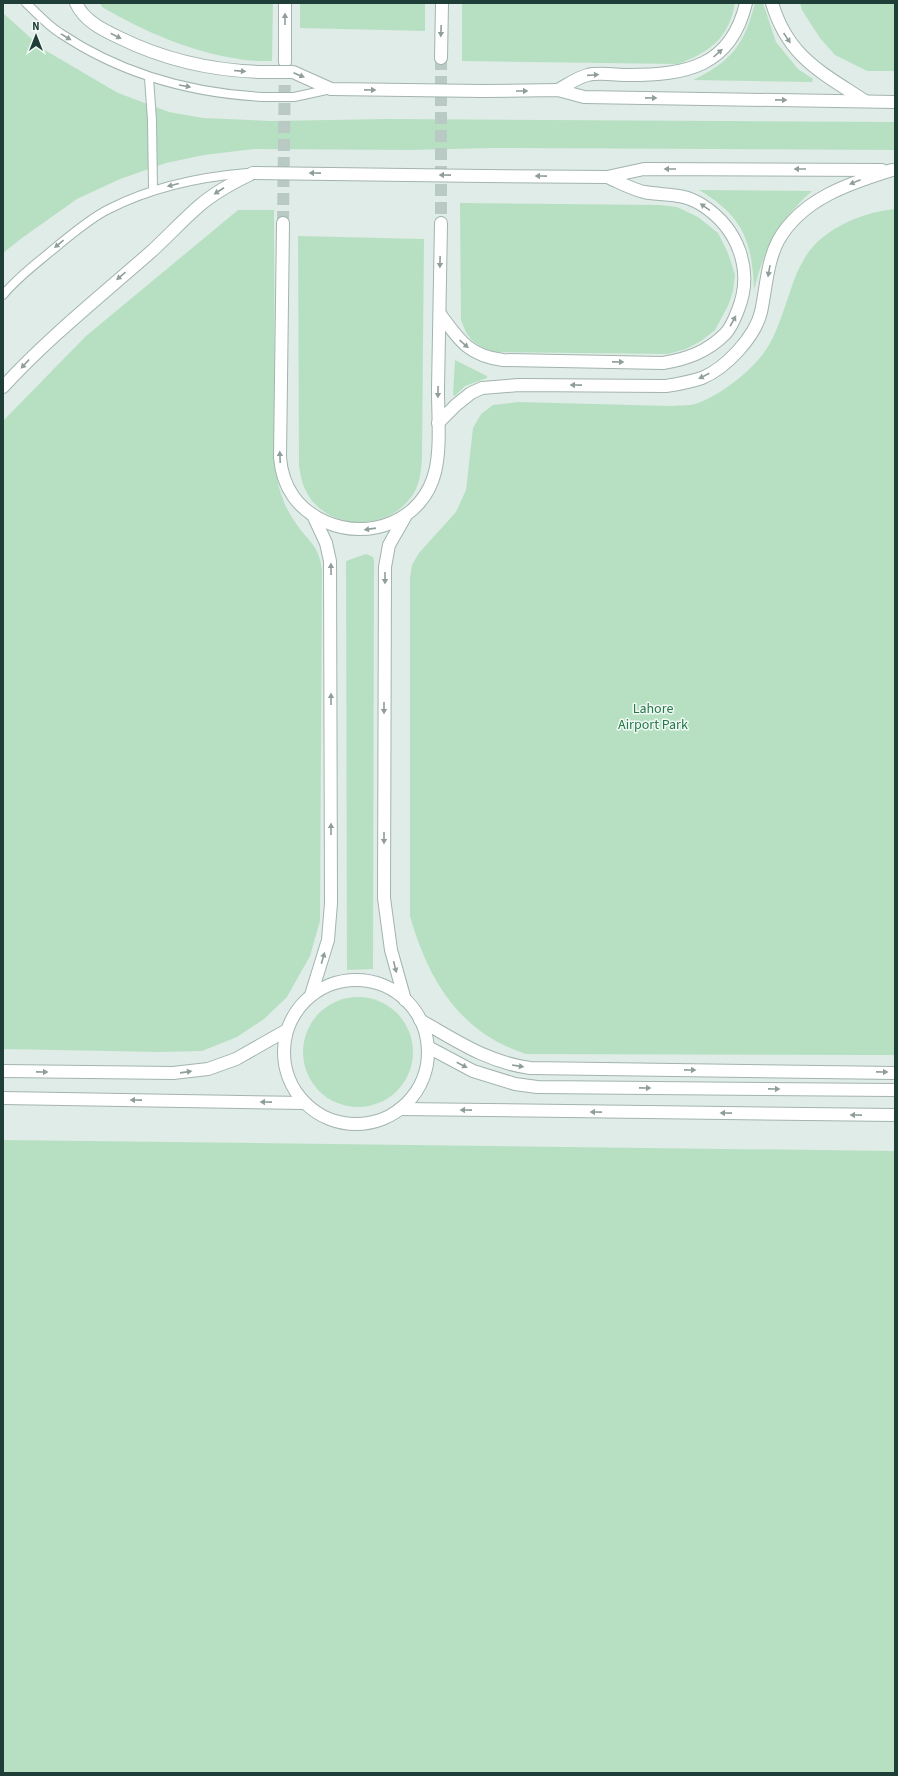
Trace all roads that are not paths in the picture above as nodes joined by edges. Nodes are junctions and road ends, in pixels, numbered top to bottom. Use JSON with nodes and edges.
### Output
{"nodes":[{"id":1,"x":26,"y":3,"type":"edge"},
{"id":2,"x":76,"y":3,"type":"edge"},
{"id":3,"x":285,"y":3,"type":"edge"},
{"id":4,"x":442,"y":3,"type":"edge"},
{"id":5,"x":746,"y":3,"type":"edge"},
{"id":6,"x":772,"y":3,"type":"edge"},
{"id":7,"x":440,"y":58,"type":"tunnel mouth"},
{"id":8,"x":285,"y":62,"type":"tunnel mouth"},
{"id":9,"x":150,"y":78,"type":"junction"},
{"id":10,"x":331,"y":89,"type":"junction"},
{"id":11,"x":558,"y":90,"type":"junction"},
{"id":12,"x":865,"y":101,"type":"junction"},
{"id":13,"x":895,"y":102,"type":"edge"},
{"id":14,"x":894,"y":170,"type":"edge"},
{"id":15,"x":253,"y":173,"type":"junction"},
{"id":16,"x":607,"y":177,"type":"junction"},
{"id":17,"x":153,"y":190,"type":"junction"},
{"id":18,"x":283,"y":223,"type":"tunnel mouth"},
{"id":19,"x":440,"y":224,"type":"tunnel mouth"},
{"id":20,"x":3,"y":295,"type":"edge"},
{"id":21,"x":440,"y":314,"type":"junction"},
{"id":22,"x":3,"y":387,"type":"edge"},
{"id":23,"x":438,"y":423,"type":"junction"},
{"id":24,"x":312,"y":516,"type":"junction"},
{"id":25,"x":406,"y":516,"type":"junction"},
{"id":26,"x":311,"y":995,"type":"junction"},
{"id":27,"x":405,"y":1000,"type":"junction"},
{"id":28,"x":420,"y":1020,"type":"junction"},
{"id":29,"x":287,"y":1030,"type":"junction"},
{"id":30,"x":428,"y":1047,"type":"junction"},
{"id":31,"x":3,"y":1071,"type":"edge"},
{"id":32,"x":895,"y":1072,"type":"edge"},
{"id":33,"x":895,"y":1090,"type":"edge"},
{"id":34,"x":3,"y":1098,"type":"edge"},
{"id":35,"x":305,"y":1103,"type":"junction"},
{"id":36,"x":400,"y":1109,"type":"junction"},
{"id":37,"x":895,"y":1115,"type":"edge"}],
"edges":[{"from":1,"to":9,"type":"lane","one_way":true},
{"from":2,"to":10,"type":"street","one_way":true,"bridge":true},
{"from":8,"to":3,"type":"street","one_way":true},
{"from":4,"to":7,"type":"street","one_way":true},
{"from":11,"to":5,"type":"street","one_way":true},
{"from":6,"to":12,"type":"street","one_way":true},
{"from":9,"to":10,"type":"lane","one_way":true,"bridge":true},
{"from":9,"to":17,"type":"lane"},
{"from":10,"to":11,"type":"street","one_way":true,"bridge":true},
{"from":11,"to":12,"type":"street","one_way":true},
{"from":12,"to":13,"type":"street"},
{"from":14,"to":16,"type":"street","one_way":true},
{"from":14,"to":23,"type":"street","one_way":true},
{"from":16,"to":15,"type":"street","one_way":true,"bridge":true},
{"from":15,"to":17,"type":"lane","one_way":true},
{"from":15,"to":22,"type":"street","one_way":true},
{"from":21,"to":16,"type":"street","one_way":true},
{"from":17,"to":20,"type":"lane","one_way":true},
{"from":24,"to":18,"type":"street","one_way":true},
{"from":19,"to":21,"type":"street","one_way":true},
{"from":21,"to":23,"type":"street","one_way":true},
{"from":23,"to":25,"type":"street"},
{"from":25,"to":24,"type":"street","one_way":true},
{"from":26,"to":24,"type":"street","one_way":true},
{"from":25,"to":27,"type":"street","one_way":true},
{"from":26,"to":27,"type":"street"},
{"from":26,"to":29,"type":"street"},
{"from":27,"to":28,"type":"street"},
{"from":28,"to":30,"type":"street"},
{"from":28,"to":32,"type":"street","one_way":true},
{"from":31,"to":29,"type":"street","one_way":true},
{"from":29,"to":35,"type":"street"},
{"from":30,"to":33,"type":"street","one_way":true},
{"from":30,"to":36,"type":"street"},
{"from":35,"to":34,"type":"street","one_way":true},
{"from":35,"to":36,"type":"street"},
{"from":37,"to":36,"type":"street","one_way":true}]}
